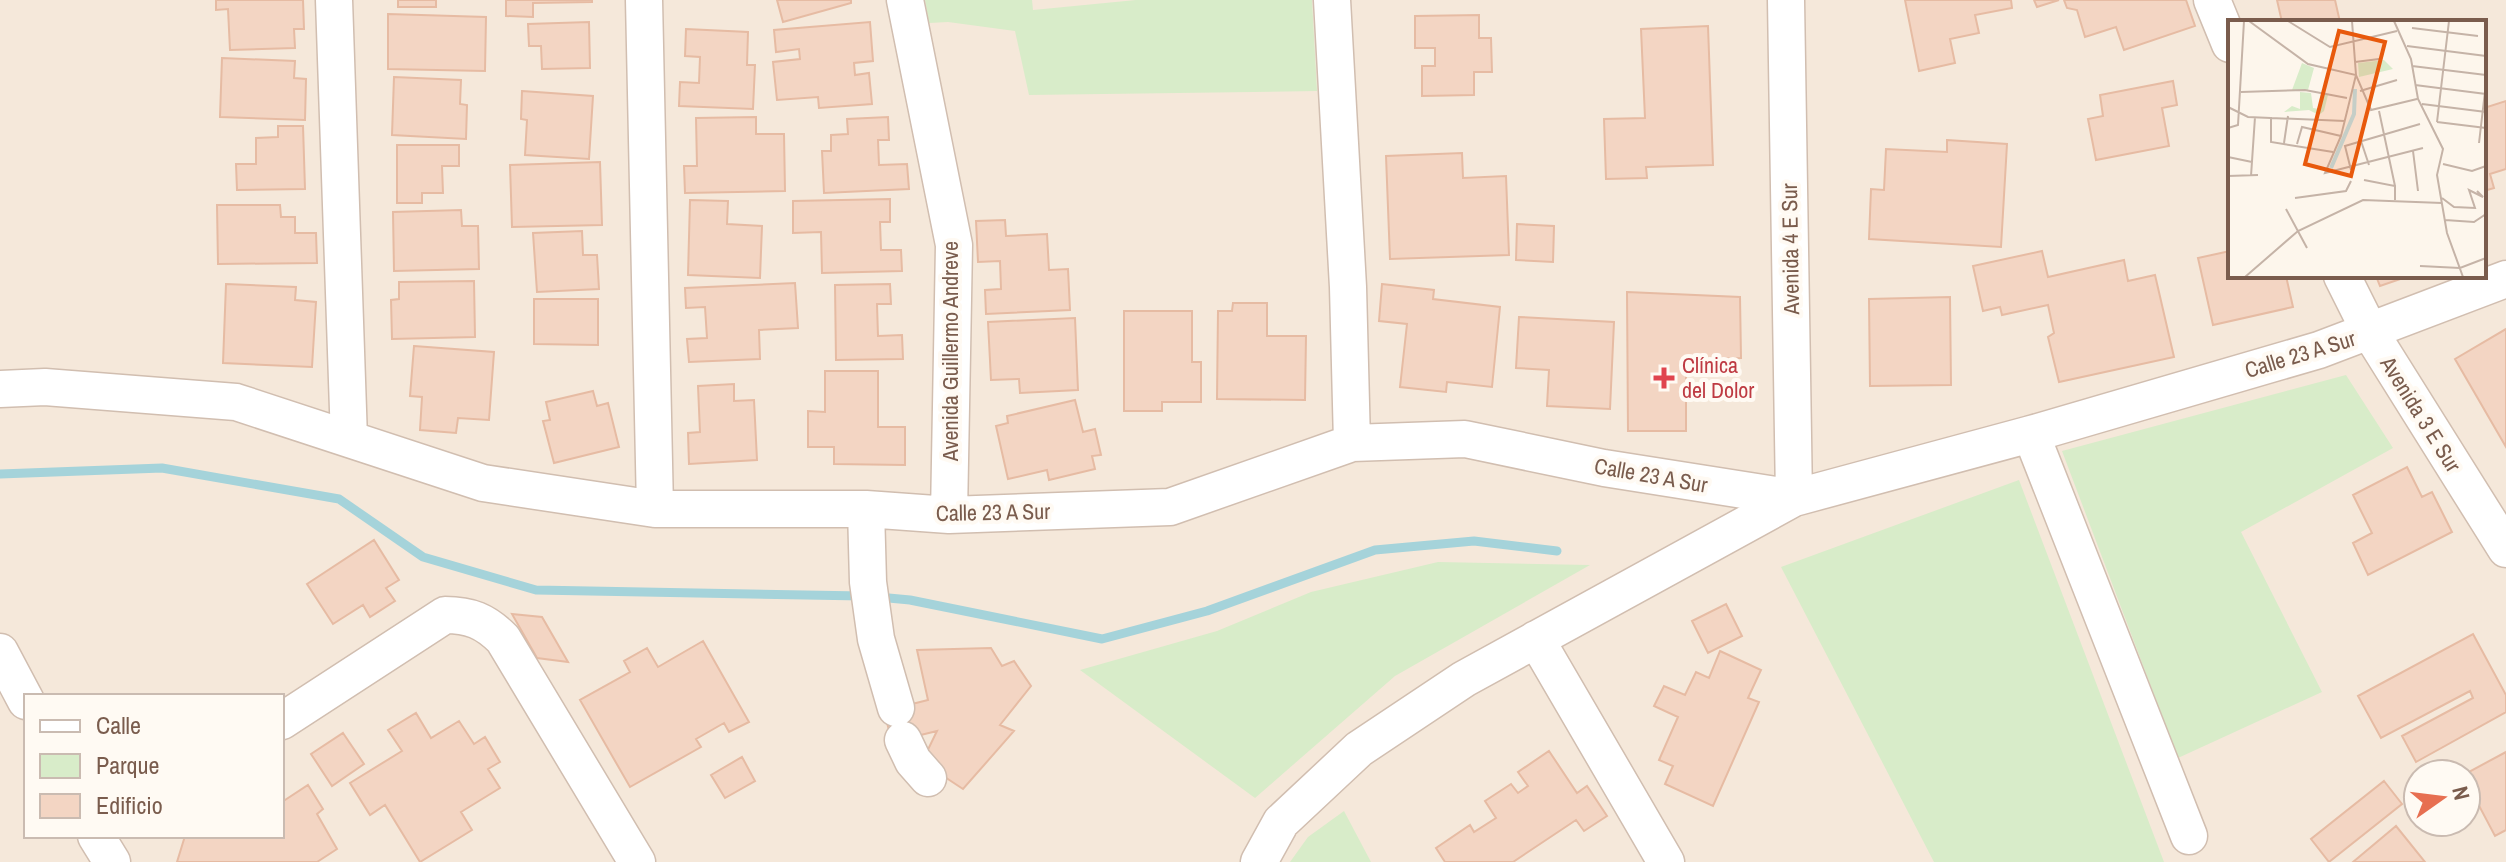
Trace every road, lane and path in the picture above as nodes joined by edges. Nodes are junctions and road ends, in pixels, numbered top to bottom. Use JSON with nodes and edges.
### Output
{"nodes":[{"id":1,"x":334,"y":0,"type":"edge"},
{"id":2,"x":644,"y":0,"type":"edge"},
{"id":3,"x":905,"y":0,"type":"edge"},
{"id":4,"x":1332,"y":0,"type":"edge"},
{"id":5,"x":1786,"y":0,"type":"edge"},
{"id":6,"x":2212,"y":0,"type":"edge"},
{"id":7,"x":2228,"y":39,"type":"edge"},
{"id":8,"x":2343,"y":278,"type":"edge"},
{"id":9,"x":2506,"y":279,"type":"edge"},
{"id":10,"x":2370,"y":332,"type":"junction"},
{"id":11,"x":0,"y":389,"type":"edge"},
{"id":12,"x":2031,"y":434,"type":"junction"},
{"id":13,"x":349,"y":439,"type":"junction"},
{"id":14,"x":1352,"y":443,"type":"junction"},
{"id":15,"x":1794,"y":498,"type":"junction"},
{"id":16,"x":655,"y":509,"type":"junction"},
{"id":17,"x":866,"y":509,"type":"junction"},
{"id":18,"x":949,"y":515,"type":"junction"},
{"id":19,"x":2506,"y":547,"type":"edge"},
{"id":20,"x":1536,"y":639,"type":"junction"},
{"id":21,"x":0,"y":652,"type":"edge"},
{"id":22,"x":24,"y":697,"type":"edge"},
{"id":23,"x":284,"y":720,"type":"edge"},
{"id":24,"x":928,"y":778,"type":"dead end"},
{"id":25,"x":2189,"y":836,"type":"dead end"},
{"id":26,"x":637,"y":862,"type":"edge"},
{"id":27,"x":1259,"y":862,"type":"edge"},
{"id":28,"x":1666,"y":862,"type":"edge"}],
"edges":[{"from":1,"to":13,"type":"street"},
{"from":2,"to":16,"type":"street"},
{"from":3,"to":18,"type":"street","name":"Avenida Guillermo Andreve"},
{"from":4,"to":14,"type":"street"},
{"from":5,"to":15,"type":"street","name":"Avenida 4 E Sur"},
{"from":6,"to":7,"type":"street"},
{"from":8,"to":10,"type":"street","name":"Avenida 3 E Sur"},
{"from":9,"to":10,"type":"street","name":"Calle 23 A Sur"},
{"from":10,"to":12,"type":"street","name":"Calle 23 A Sur"},
{"from":10,"to":19,"type":"street","name":"Avenida 3 E Sur"},
{"from":11,"to":13,"type":"street","name":"Calle 23 A Sur"},
{"from":12,"to":15,"type":"street","name":"Calle 23 A Sur"},
{"from":12,"to":25,"type":"street"},
{"from":13,"to":16,"type":"street","name":"Calle 23 A Sur"},
{"from":14,"to":15,"type":"street","name":"Calle 23 A Sur"},
{"from":14,"to":18,"type":"street","name":"Calle 23 A Sur"},
{"from":15,"to":20,"type":"street"},
{"from":16,"to":17,"type":"street","name":"Calle 23 A Sur"},
{"from":17,"to":18,"type":"street","name":"Calle 23 A Sur"},
{"from":17,"to":24,"type":"street"},
{"from":20,"to":27,"type":"street"},
{"from":20,"to":28,"type":"street"},
{"from":21,"to":22,"type":"street"},
{"from":23,"to":26,"type":"street"}]}
